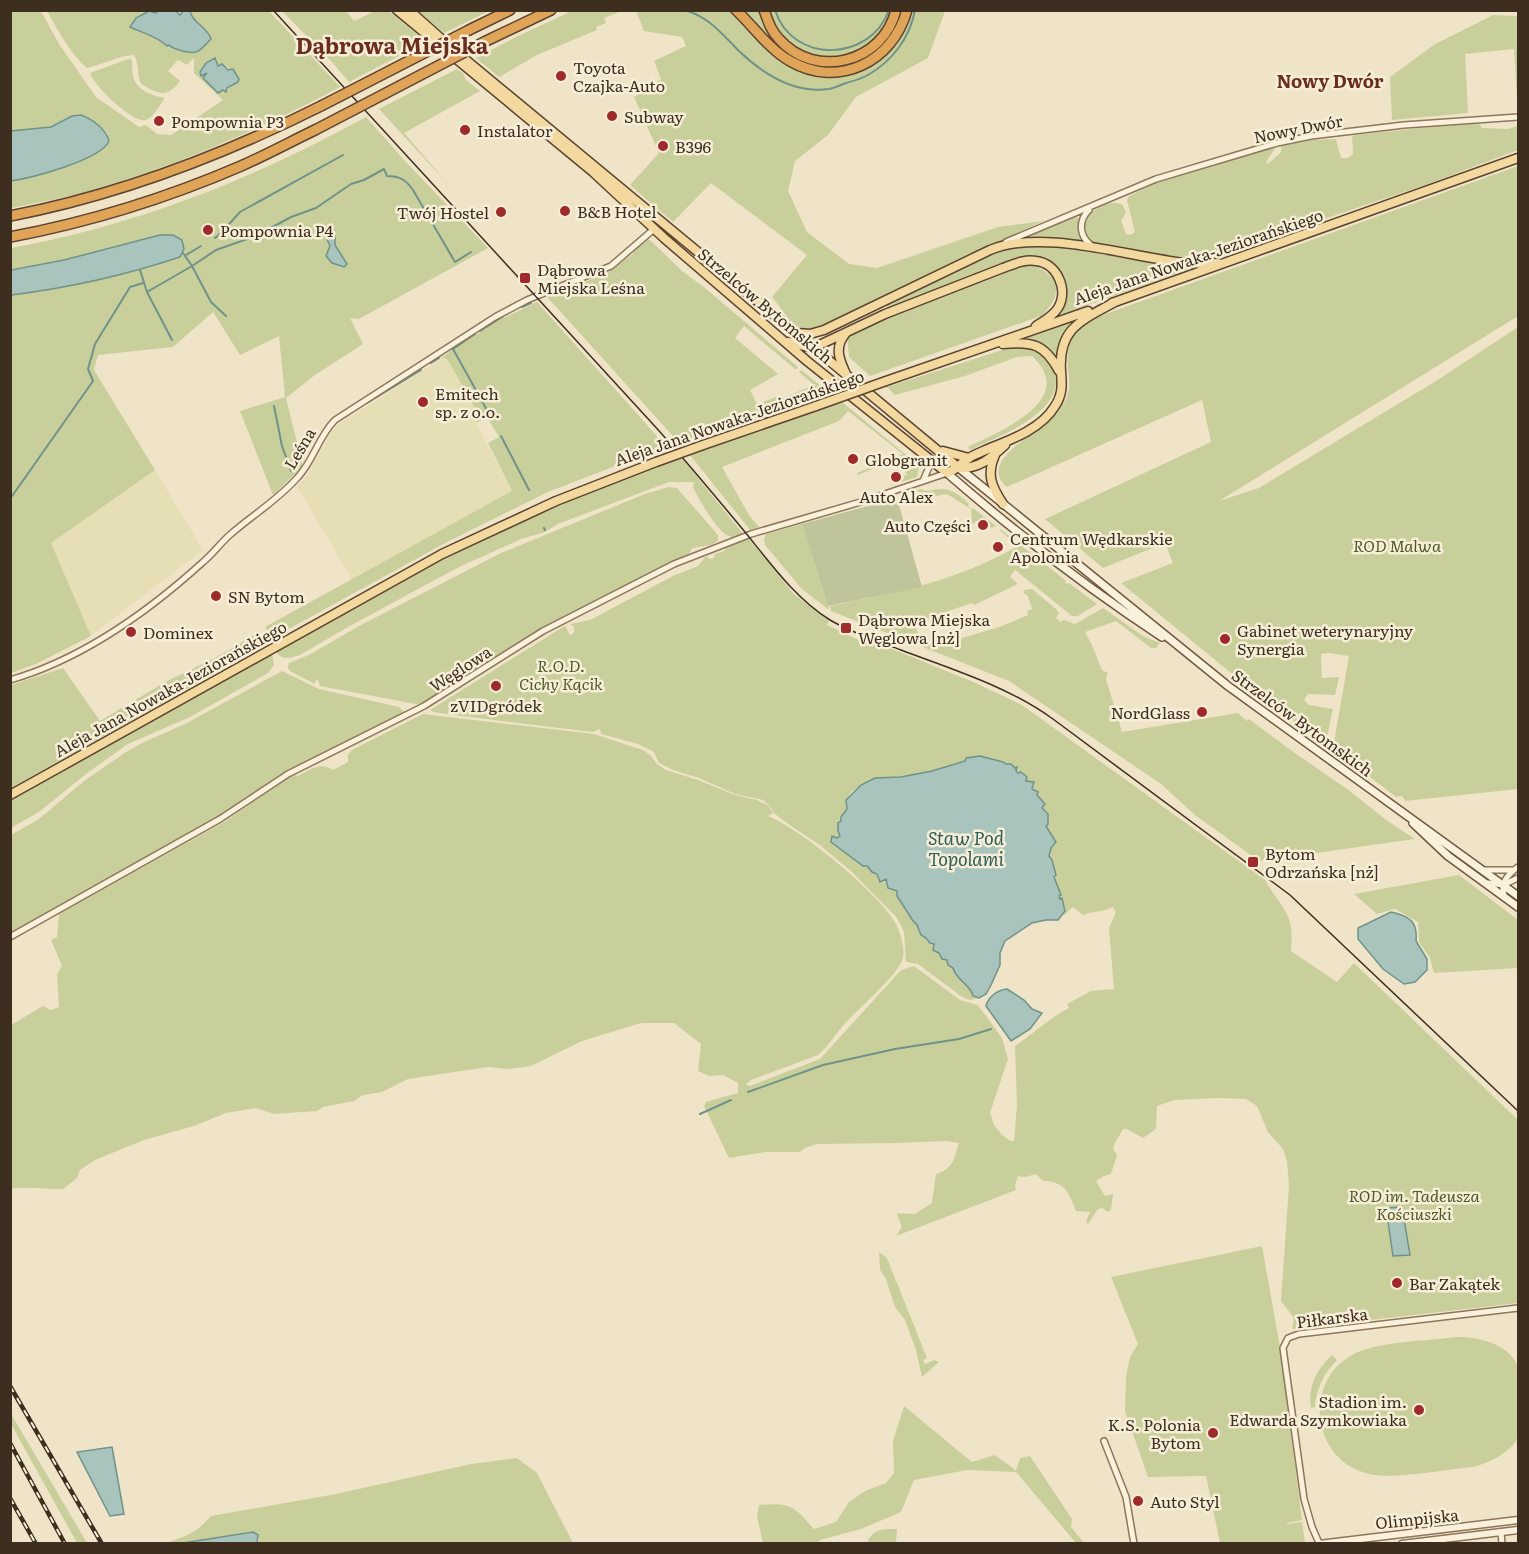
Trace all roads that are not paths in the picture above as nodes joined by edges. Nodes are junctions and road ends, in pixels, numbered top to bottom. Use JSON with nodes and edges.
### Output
{"nodes":[{"id":1,"x":398,"y":10,"type":"edge"},
{"id":2,"x":409,"y":10,"type":"edge"},
{"id":3,"x":510,"y":10,"type":"edge"},
{"id":4,"x":551,"y":10,"type":"edge"},
{"id":5,"x":736,"y":10,"type":"edge"},
{"id":6,"x":764,"y":10,"type":"edge"},
{"id":7,"x":896,"y":10,"type":"edge"},
{"id":8,"x":907,"y":10,"type":"edge"},
{"id":9,"x":1518,"y":117,"type":"edge"},
{"id":10,"x":1518,"y":158,"type":"edge"},
{"id":11,"x":1093,"y":207,"type":"junction"},
{"id":12,"x":10,"y":216,"type":"edge"},
{"id":13,"x":654,"y":228,"type":"junction"},
{"id":14,"x":10,"y":237,"type":"edge"},
{"id":15,"x":997,"y":247,"type":"junction"},
{"id":16,"x":1095,"y":248,"type":"junction"},
{"id":17,"x":1227,"y":263,"type":"junction"},
{"id":18,"x":1115,"y":302,"type":"junction"},
{"id":19,"x":824,"y":330,"type":"junction"},
{"id":20,"x":848,"y":331,"type":"junction"},
{"id":21,"x":795,"y":333,"type":"junction"},
{"id":22,"x":1024,"y":334,"type":"junction"},
{"id":23,"x":782,"y":340,"type":"junction"},
{"id":24,"x":988,"y":346,"type":"junction"},
{"id":25,"x":813,"y":348,"type":"junction"},
{"id":26,"x":817,"y":369,"type":"junction"},
{"id":27,"x":1061,"y":375,"type":"junction"},
{"id":28,"x":847,"y":377,"type":"junction"},
{"id":29,"x":1012,"y":439,"type":"junction"},
{"id":30,"x":936,"y":448,"type":"junction"},
{"id":31,"x":996,"y":454,"type":"junction"},
{"id":32,"x":925,"y":455,"type":"junction"},
{"id":33,"x":969,"y":458,"type":"junction"},
{"id":34,"x":959,"y":468,"type":"junction"},
{"id":35,"x":947,"y":473,"type":"junction"},
{"id":36,"x":923,"y":482,"type":"junction"},
{"id":37,"x":1003,"y":504,"type":"junction"},
{"id":38,"x":1184,"y":651,"type":"junction"},
{"id":39,"x":10,"y":680,"type":"edge"},
{"id":40,"x":10,"y":795,"type":"edge"},
{"id":41,"x":1405,"y":815,"type":"junction"},
{"id":42,"x":1517,"y":868,"type":"edge"},
{"id":43,"x":1482,"y":870,"type":"junction"},
{"id":44,"x":1476,"y":876,"type":"junction"},
{"id":45,"x":1518,"y":878,"type":"edge"},
{"id":46,"x":1503,"y":885,"type":"junction"},
{"id":47,"x":1518,"y":896,"type":"edge"},
{"id":48,"x":1505,"y":898,"type":"junction"},
{"id":49,"x":1518,"y":908,"type":"edge"},
{"id":50,"x":10,"y":937,"type":"edge"},
{"id":51,"x":1518,"y":1308,"type":"edge"},
{"id":52,"x":1104,"y":1441,"type":"dead end"},
{"id":53,"x":1518,"y":1520,"type":"edge"},
{"id":54,"x":1444,"y":1529,"type":"junction"},
{"id":55,"x":1518,"y":1530,"type":"edge"},
{"id":56,"x":1501,"y":1532,"type":"junction"},
{"id":57,"x":1445,"y":1539,"type":"junction"},
{"id":58,"x":1427,"y":1542,"type":"edge"},
{"id":59,"x":1319,"y":1543,"type":"edge"},
{"id":60,"x":1134,"y":1544,"type":"edge"},
{"id":61,"x":1402,"y":1544,"type":"edge"},
{"id":62,"x":1502,"y":1544,"type":"edge"}],
"edges":[{"from":1,"to":13,"type":"main road","name":"Strzelców Bytomskich"},
{"from":2,"to":21,"type":"main road","name":"Strzelców Bytomskich"},
{"from":3,"to":12,"type":"highway","bridge":true},
{"from":4,"to":14,"type":"highway","bridge":true},
{"from":5,"to":8,"type":"highway"},
{"from":6,"to":7,"type":"highway"},
{"from":9,"to":11,"type":"street","name":"Nowy Dwór"},
{"from":10,"to":17,"type":"main road","name":"Aleja Jana Nowaka-Jeziorańskiego"},
{"from":11,"to":15,"type":"street","name":"Nowy Dwór"},
{"from":11,"to":16,"type":"street"},
{"from":13,"to":23,"type":"main road","name":"Strzelców Bytomskich"},
{"from":13,"to":39,"type":"street","name":"Leśna"},
{"from":15,"to":16,"type":"main road"},
{"from":15,"to":19,"type":"main road"},
{"from":16,"to":17,"type":"main road"},
{"from":17,"to":18,"type":"main road","name":"Aleja Jana Nowaka-Jeziorańskiego"},
{"from":18,"to":22,"type":"main road","name":"Aleja Jana Nowaka-Jeziorańskiego"},
{"from":18,"to":27,"type":"main road"},
{"from":19,"to":21,"type":"main road"},
{"from":19,"to":25,"type":"main road"},
{"from":20,"to":22,"type":"main road"},
{"from":20,"to":25,"type":"main road"},
{"from":20,"to":28,"type":"main road"},
{"from":21,"to":25,"type":"main road","name":"Strzelców Bytomskich"},
{"from":22,"to":24,"type":"main road","name":"Aleja Jana Nowaka-Jeziorańskiego"},
{"from":23,"to":25,"type":"main road"},
{"from":23,"to":26,"type":"main road","name":"Strzelców Bytomskich"},
{"from":24,"to":27,"type":"main road"},
{"from":24,"to":40,"type":"main road","name":"Aleja Jana Nowaka-Jeziorańskiego","bridge":true},
{"from":25,"to":26,"type":"main road"},
{"from":25,"to":28,"type":"main road","name":"Strzelców Bytomskich"},
{"from":26,"to":32,"type":"main road","name":"Strzelców Bytomskich"},
{"from":27,"to":29,"type":"main road"},
{"from":28,"to":30,"type":"main road","name":"Strzelców Bytomskich"},
{"from":29,"to":31,"type":"main road"},
{"from":29,"to":33,"type":"main road"},
{"from":30,"to":33,"type":"main road"},
{"from":30,"to":34,"type":"main road","name":"Strzelców Bytomskich"},
{"from":31,"to":34,"type":"main road"},
{"from":31,"to":37,"type":"main road"},
{"from":32,"to":35,"type":"main road","name":"Strzelców Bytomskich"},
{"from":32,"to":36,"type":"street"},
{"from":33,"to":34,"type":"main road"},
{"from":34,"to":35,"type":"main road"},
{"from":34,"to":37,"type":"main road","name":"Strzelców Bytomskich"},
{"from":35,"to":36,"type":"street","name":"Węglowa"},
{"from":35,"to":38,"type":"main road","name":"Strzelców Bytomskich"},
{"from":36,"to":50,"type":"street","name":"Węglowa"},
{"from":37,"to":38,"type":"main road","name":"Strzelców Bytomskich"},
{"from":38,"to":41,"type":"main road","name":"Strzelców Bytomskich"},
{"from":41,"to":43,"type":"main road","name":"Strzelców Bytomskich"},
{"from":41,"to":44,"type":"main road","name":"Strzelców Bytomskich"},
{"from":42,"to":43,"type":"street"},
{"from":42,"to":46,"type":"street"},
{"from":43,"to":46,"type":"main road","name":"Strzelców Bytomskich"},
{"from":44,"to":46,"type":"street"},
{"from":44,"to":48,"type":"main road","name":"Strzelców Bytomskich"},
{"from":45,"to":46,"type":"street"},
{"from":46,"to":47,"type":"main road","name":"Strzelców Bytomskich"},
{"from":46,"to":48,"type":"street"},
{"from":48,"to":49,"type":"main road","name":"Strzelców Bytomskich"},
{"from":51,"to":59,"type":"street","name":"Piłkarska"},
{"from":52,"to":60,"type":"street"},
{"from":53,"to":54,"type":"street","name":"Olimpijska"},
{"from":54,"to":57,"type":"street"},
{"from":54,"to":59,"type":"street","name":"Olimpijska"},
{"from":55,"to":56,"type":"street","name":"Olimpijska"},
{"from":56,"to":57,"type":"street","name":"Olimpijska"},
{"from":56,"to":62,"type":"street"},
{"from":57,"to":58,"type":"street","name":"Olimpijska"},
{"from":58,"to":61,"type":"street","name":"Olimpijska"}]}
